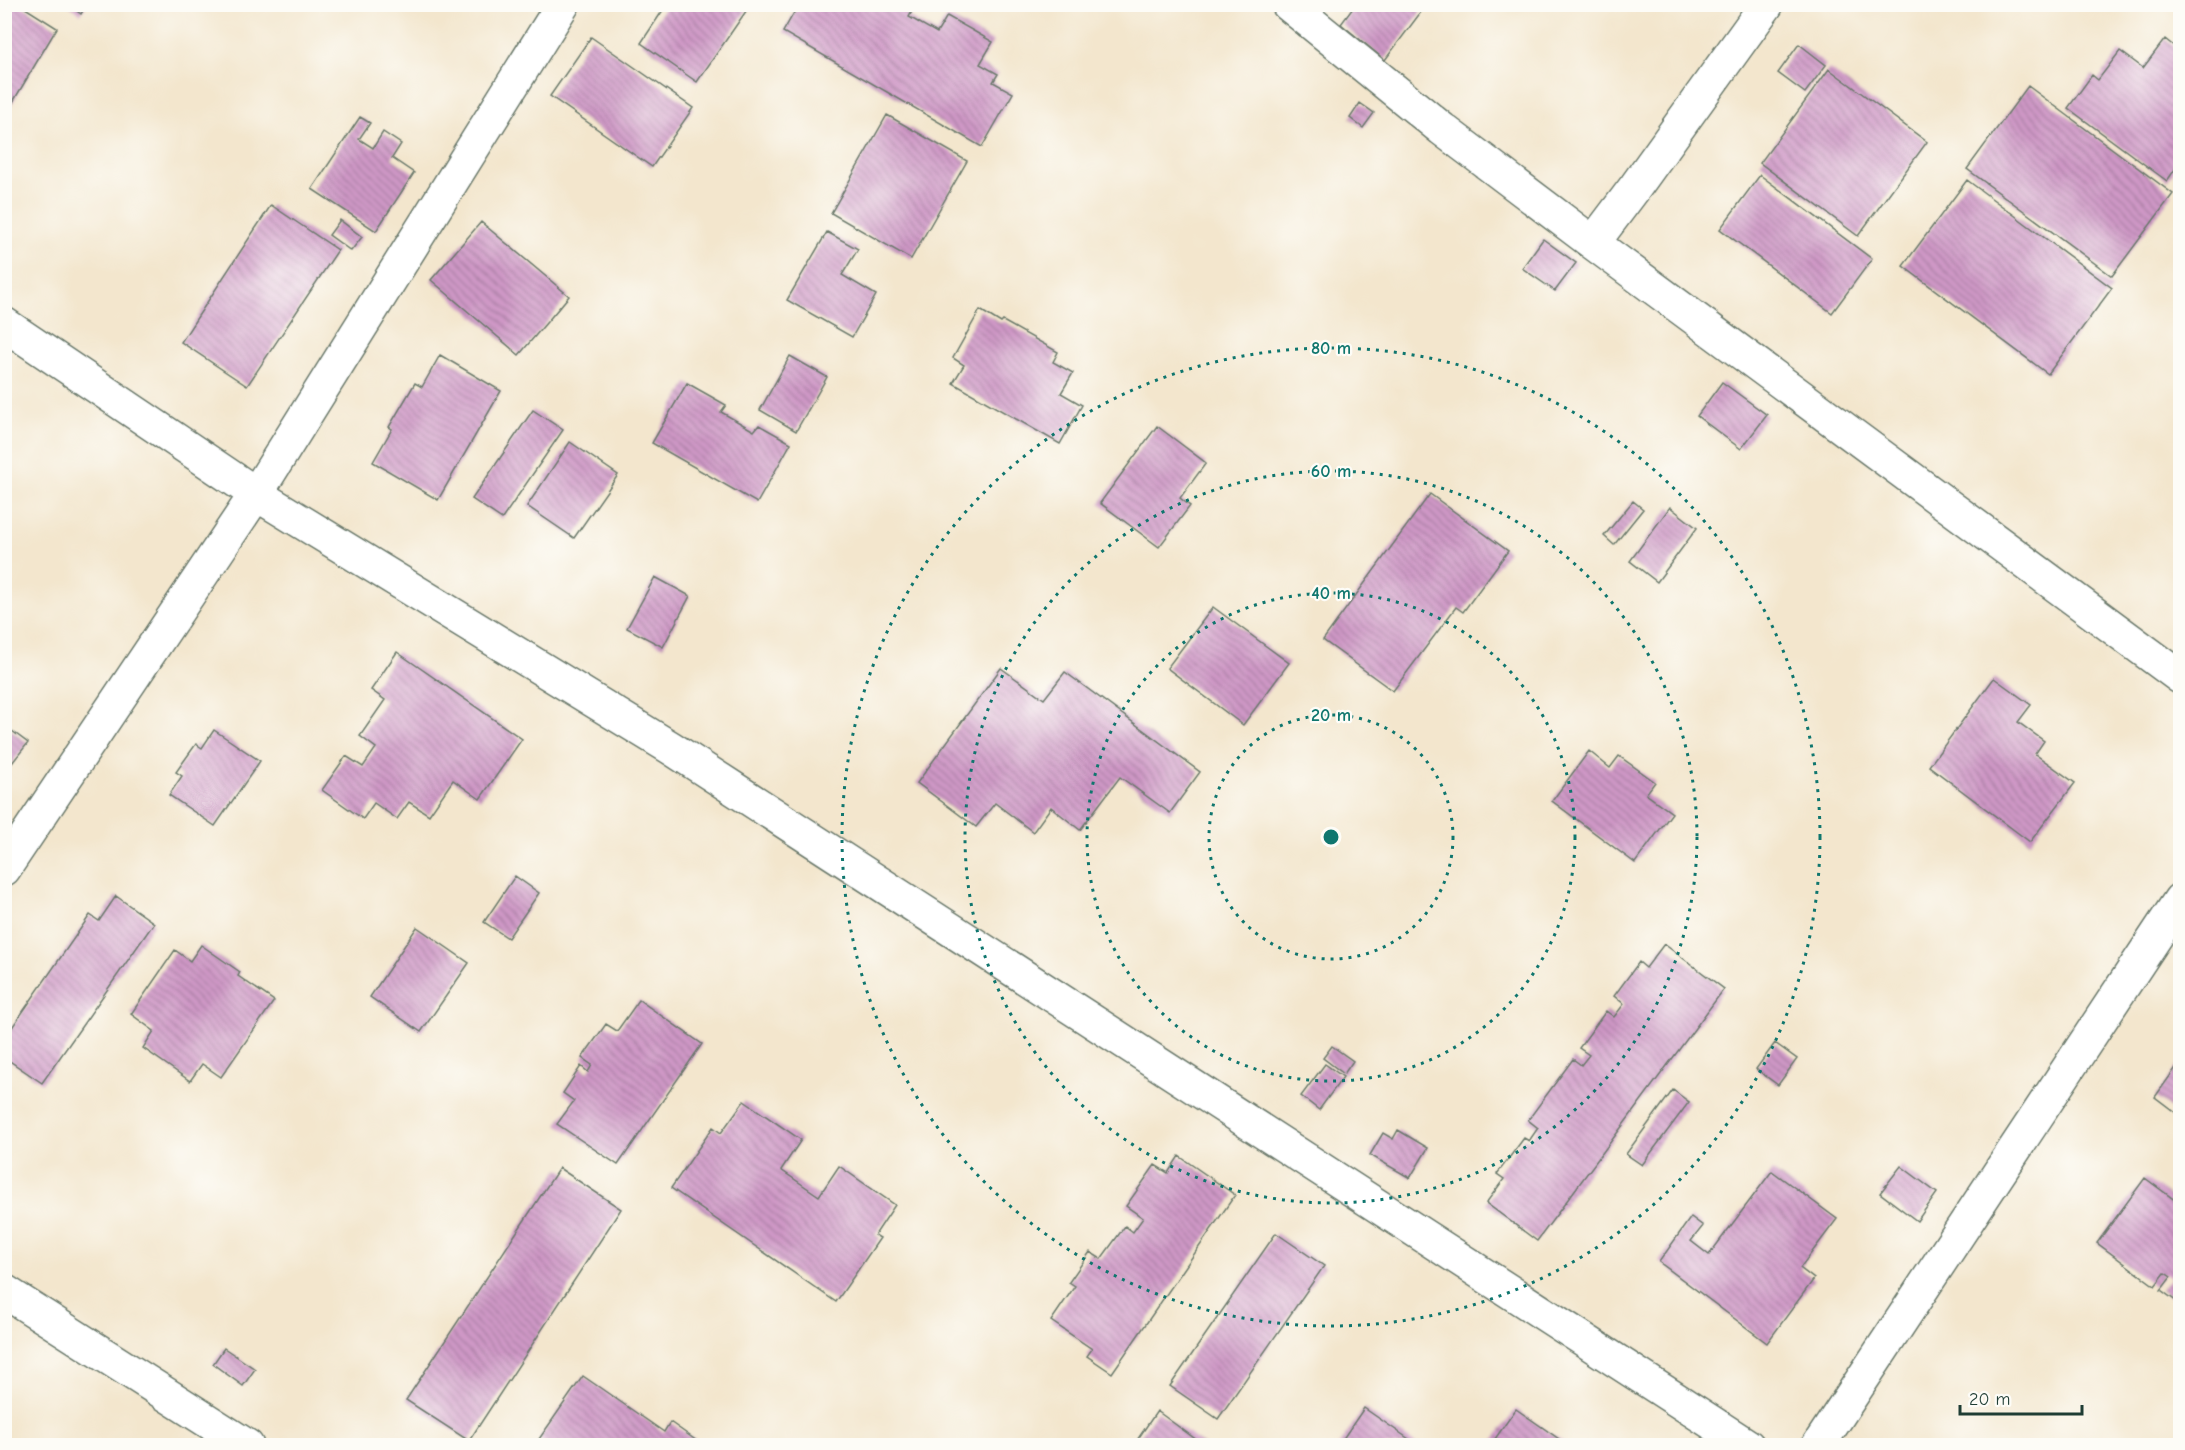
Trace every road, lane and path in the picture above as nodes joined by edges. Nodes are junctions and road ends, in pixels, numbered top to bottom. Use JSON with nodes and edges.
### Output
{"nodes":[{"id":1,"x":564,"y":4,"type":"edge"},
{"id":2,"x":1288,"y":4,"type":"edge"},
{"id":3,"x":1767,"y":4,"type":"edge"},
{"id":4,"x":1593,"y":243,"type":"junction"},
{"id":5,"x":4,"y":324,"type":"edge"},
{"id":6,"x":256,"y":495,"type":"junction"},
{"id":7,"x":2181,"y":677,"type":"edge"},
{"id":8,"x":4,"y":869,"type":"edge"},
{"id":9,"x":2181,"y":900,"type":"edge"},
{"id":10,"x":4,"y":1291,"type":"edge"},
{"id":11,"x":247,"y":1446,"type":"edge"},
{"id":12,"x":1748,"y":1446,"type":"edge"},
{"id":13,"x":1818,"y":1446,"type":"edge"}],
"edges":[{"from":1,"to":6,"type":"street"},
{"from":2,"to":4,"type":"street"},
{"from":3,"to":4,"type":"street"},
{"from":4,"to":7,"type":"street"},
{"from":5,"to":6,"type":"street"},
{"from":6,"to":8,"type":"street"},
{"from":6,"to":12,"type":"street"},
{"from":9,"to":13,"type":"street"},
{"from":10,"to":11,"type":"street"}]}
